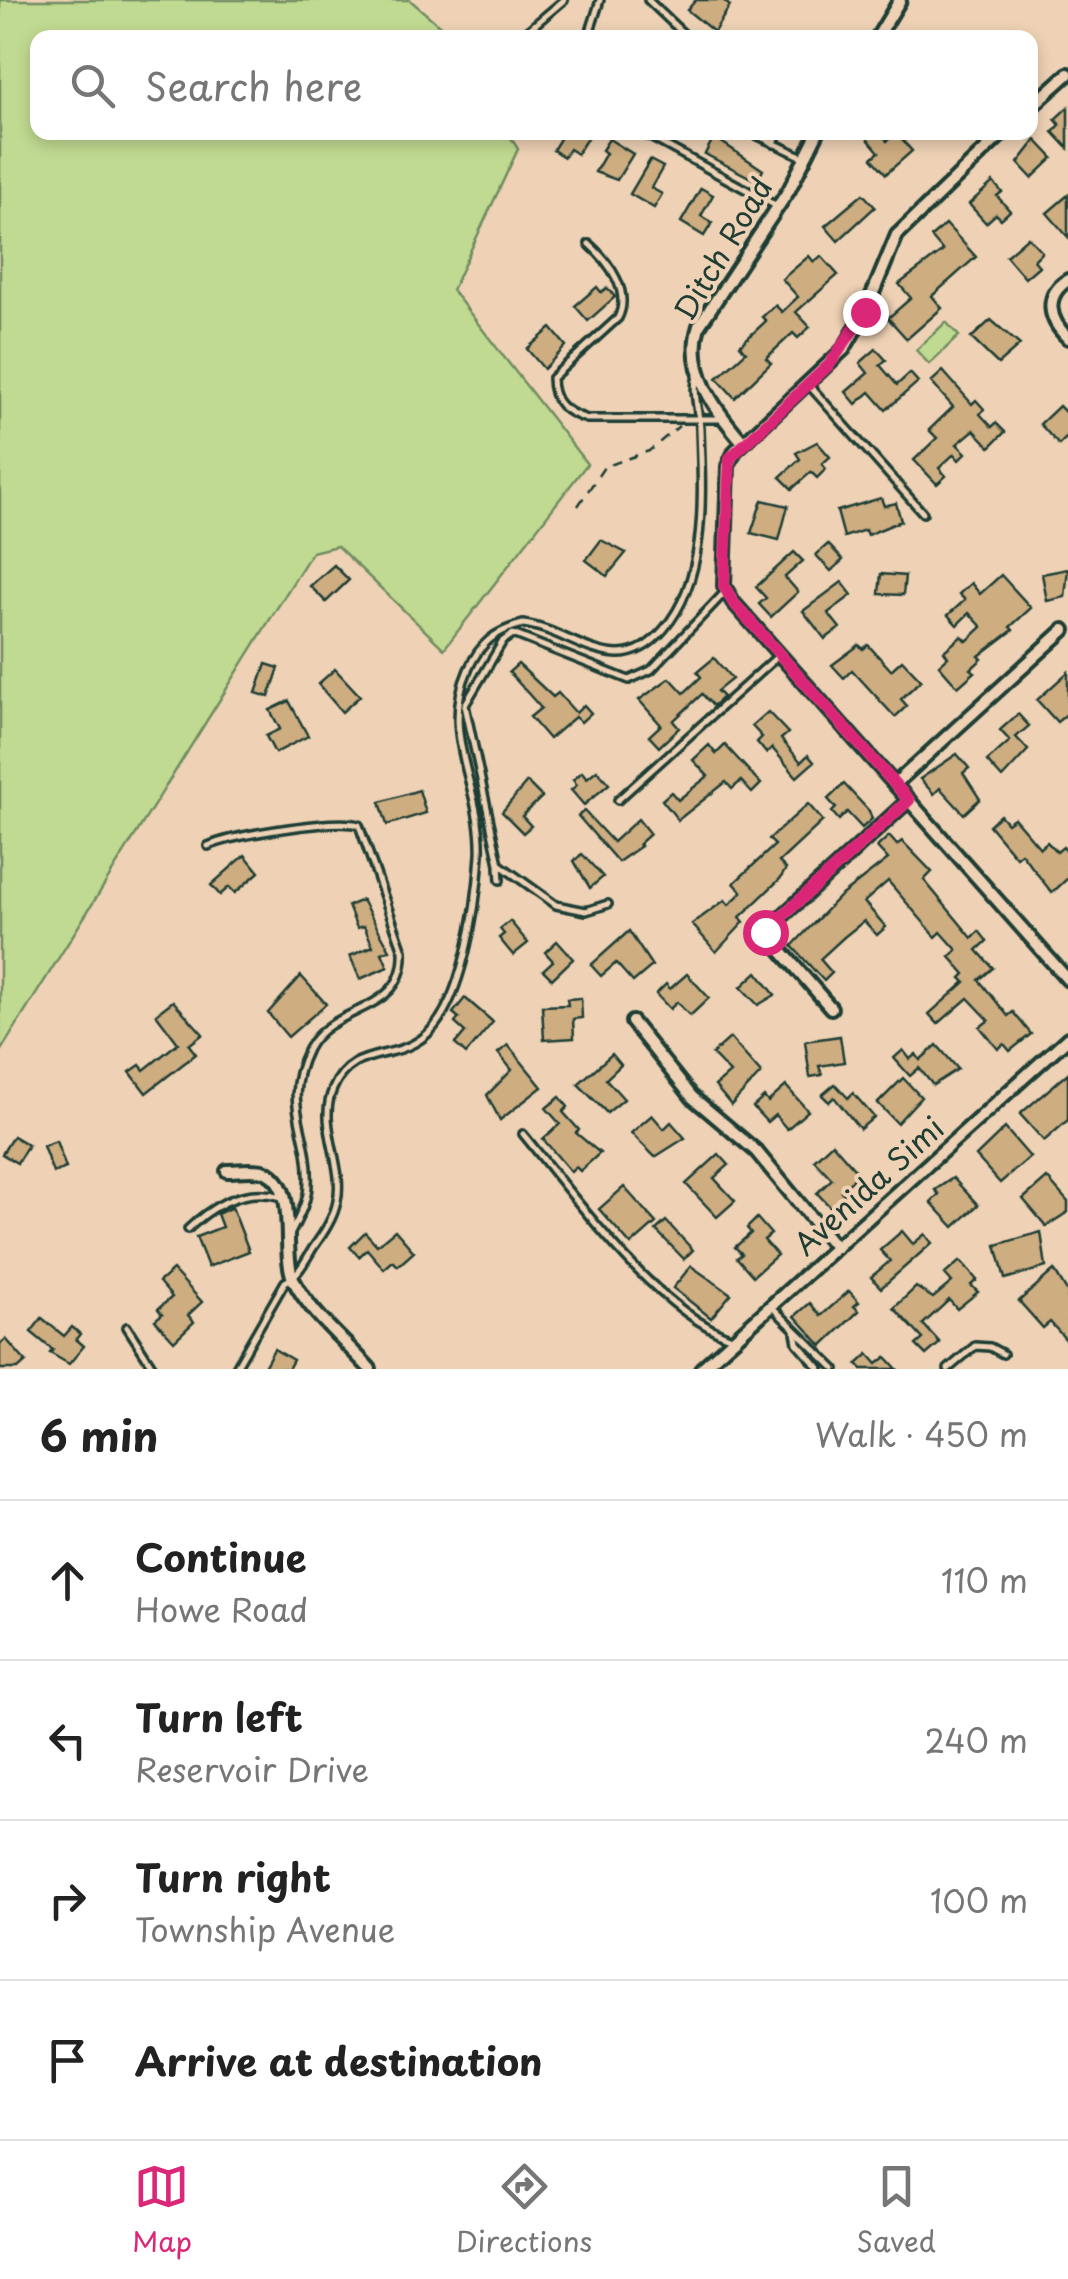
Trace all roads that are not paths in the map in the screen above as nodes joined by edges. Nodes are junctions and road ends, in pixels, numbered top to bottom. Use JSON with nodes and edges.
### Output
{"nodes":[{"id":1,"x":564,"y":0,"type":"edge"},
{"id":2,"x":600,"y":0,"type":"edge"},
{"id":3,"x":648,"y":0,"type":"edge"},
{"id":4,"x":900,"y":0,"type":"edge"},
{"id":5,"x":528,"y":30,"type":"edge"},
{"id":6,"x":591,"y":30,"type":"edge"},
{"id":7,"x":680,"y":30,"type":"edge"},
{"id":8,"x":882,"y":30,"type":"edge"},
{"id":9,"x":1068,"y":74,"type":"edge"},
{"id":10,"x":1038,"y":101,"type":"edge"},
{"id":11,"x":657,"y":140,"type":"edge"},
{"id":12,"x":766,"y":140,"type":"edge"},
{"id":13,"x":775,"y":140,"type":"edge"},
{"id":14,"x":813,"y":140,"type":"edge"},
{"id":15,"x":995,"y":140,"type":"edge"},
{"id":16,"x":774,"y":144,"type":"junction"},
{"id":17,"x":803,"y":157,"type":"junction"},
{"id":18,"x":778,"y":206,"type":"junction"},
{"id":19,"x":589,"y":244,"type":"dead end"},
{"id":20,"x":1068,"y":280,"type":"edge"},
{"id":21,"x":1068,"y":338,"type":"edge"},
{"id":22,"x":699,"y":373,"type":"junction"},
{"id":23,"x":808,"y":384,"type":"junction"},
{"id":24,"x":723,"y":419,"type":"junction"},
{"id":25,"x":700,"y":422,"type":"junction"},
{"id":26,"x":743,"y":442,"type":"junction"},
{"id":27,"x":923,"y":512,"type":"dead end"},
{"id":28,"x":726,"y":591,"type":"junction"},
{"id":29,"x":1064,"y":630,"type":"dead end"},
{"id":30,"x":779,"y":654,"type":"junction"},
{"id":31,"x":895,"y":784,"type":"junction"},
{"id":32,"x":618,"y":800,"type":"dead end"},
{"id":33,"x":909,"y":800,"type":"junction"},
{"id":34,"x":208,"y":846,"type":"dead end"},
{"id":35,"x":499,"y":864,"type":"junction"},
{"id":36,"x":500,"y":880,"type":"dead end"},
{"id":37,"x":608,"y":904,"type":"dead end"},
{"id":38,"x":1068,"y":980,"type":"edge"},
{"id":39,"x":831,"y":1008,"type":"dead end"},
{"id":40,"x":632,"y":1022,"type":"dead end"},
{"id":41,"x":1068,"y":1038,"type":"edge"},
{"id":42,"x":523,"y":1134,"type":"dead end"},
{"id":43,"x":228,"y":1171,"type":"dead end"},
{"id":44,"x":285,"y":1198,"type":"junction"},
{"id":45,"x":188,"y":1228,"type":"dead end"},
{"id":46,"x":285,"y":1246,"type":"junction"},
{"id":47,"x":836,"y":1248,"type":"junction"},
{"id":48,"x":293,"y":1278,"type":"junction"},
{"id":49,"x":771,"y":1306,"type":"junction"},
{"id":50,"x":128,"y":1327,"type":"dead end"},
{"id":51,"x":795,"y":1332,"type":"junction"},
{"id":52,"x":734,"y":1339,"type":"junction"},
{"id":53,"x":1003,"y":1354,"type":"dead end"},
{"id":54,"x":154,"y":1369,"type":"edge"},
{"id":55,"x":235,"y":1369,"type":"edge"},
{"id":56,"x":370,"y":1369,"type":"edge"},
{"id":57,"x":701,"y":1369,"type":"edge"},
{"id":58,"x":820,"y":1369,"type":"edge"},
{"id":59,"x":835,"y":1369,"type":"edge"},
{"id":60,"x":948,"y":1369,"type":"edge"}],
"edges":[{"from":1,"to":5,"type":"lane"},
{"from":2,"to":6,"type":"lane"},
{"from":3,"to":7,"type":"lane"},
{"from":4,"to":8,"type":"street"},
{"from":9,"to":10,"type":"street"},
{"from":11,"to":18,"type":"lane"},
{"from":12,"to":16,"type":"lane"},
{"from":13,"to":16,"type":"lane"},
{"from":14,"to":17,"type":"street","name":"Ditch Road"},
{"from":15,"to":23,"type":"street"},
{"from":16,"to":17,"type":"lane"},
{"from":17,"to":18,"type":"street","name":"Ditch Road"},
{"from":18,"to":22,"type":"street","name":"Ditch Road"},
{"from":19,"to":25,"type":"lane"},
{"from":20,"to":21,"type":"street"},
{"from":22,"to":24,"type":"street","name":"Ditch Road"},
{"from":22,"to":25,"type":"lane"},
{"from":23,"to":26,"type":"street"},
{"from":23,"to":27,"type":"lane"},
{"from":24,"to":25,"type":"lane"},
{"from":24,"to":26,"type":"street","name":"Ditch Road"},
{"from":25,"to":48,"type":"lane"},
{"from":26,"to":28,"type":"street"},
{"from":28,"to":30,"type":"street"},
{"from":28,"to":35,"type":"lane"},
{"from":29,"to":31,"type":"street"},
{"from":30,"to":31,"type":"street"},
{"from":30,"to":32,"type":"lane"},
{"from":31,"to":33,"type":"street"},
{"from":33,"to":38,"type":"street"},
{"from":33,"to":39,"type":"street"},
{"from":34,"to":46,"type":"lane"},
{"from":35,"to":36,"type":"lane"},
{"from":35,"to":37,"type":"lane"},
{"from":40,"to":47,"type":"street"},
{"from":41,"to":47,"type":"street","name":"Avenida Simi"},
{"from":42,"to":52,"type":"lane"},
{"from":43,"to":44,"type":"street"},
{"from":44,"to":45,"type":"lane"},
{"from":44,"to":46,"type":"street"},
{"from":46,"to":48,"type":"street"},
{"from":47,"to":49,"type":"street","name":"Avenida Simi"},
{"from":48,"to":55,"type":"lane"},
{"from":48,"to":56,"type":"street"},
{"from":49,"to":51,"type":"lane"},
{"from":49,"to":52,"type":"street","name":"Avenida Simi"},
{"from":50,"to":54,"type":"lane"},
{"from":51,"to":58,"type":"lane"},
{"from":51,"to":59,"type":"lane"},
{"from":52,"to":57,"type":"street","name":"Avenida Simi"},
{"from":53,"to":60,"type":"lane"}]}
